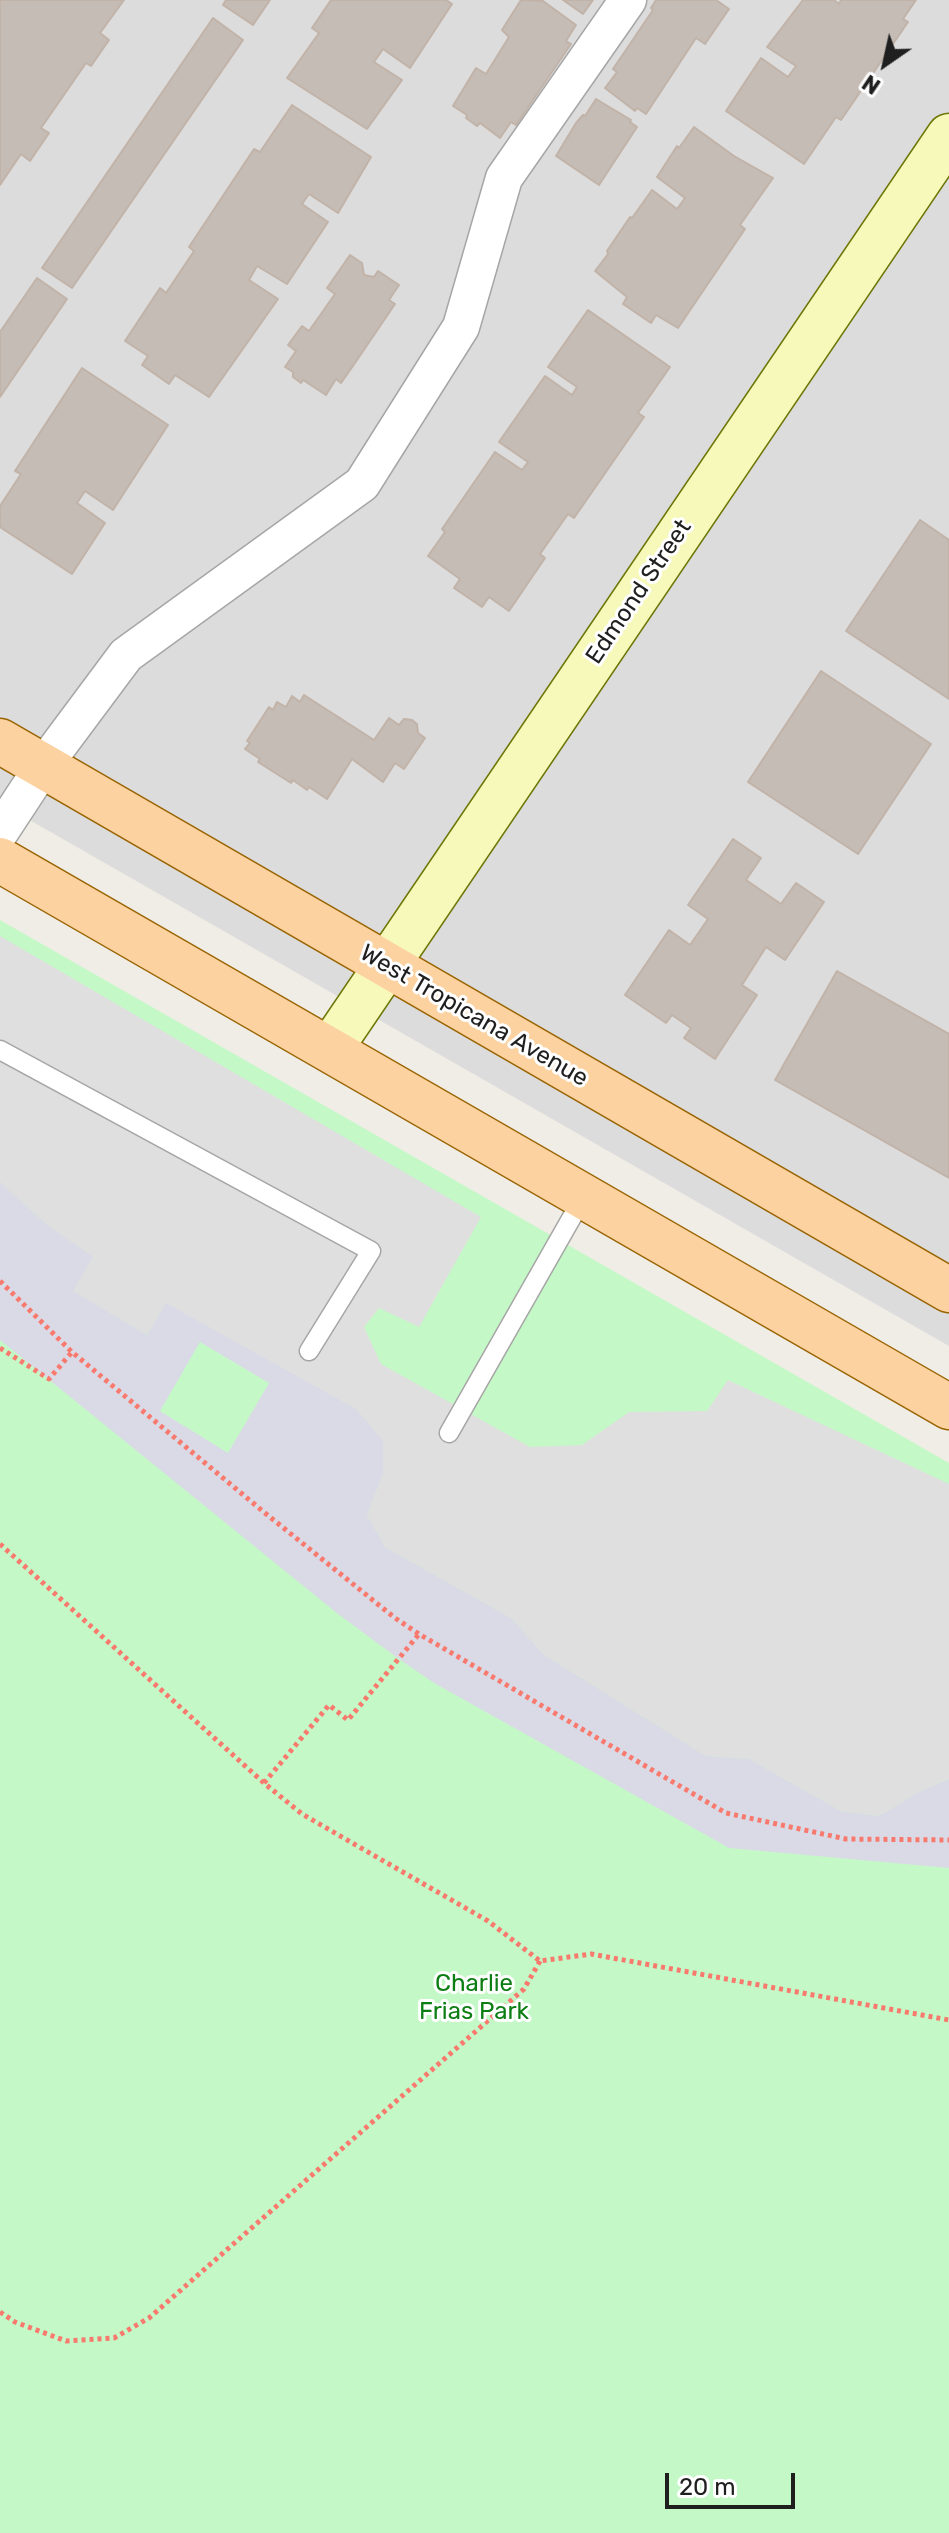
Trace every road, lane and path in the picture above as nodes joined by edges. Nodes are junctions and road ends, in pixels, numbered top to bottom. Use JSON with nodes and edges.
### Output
{"nodes":[{"id":1,"x":628,"y":0,"type":"edge"},
{"id":2,"x":949,"y":136,"type":"edge"},
{"id":3,"x":0,"y":741,"type":"edge"},
{"id":4,"x":44,"y":765,"type":"junction"},
{"id":5,"x":0,"y":832,"type":"edge"},
{"id":6,"x":0,"y":860,"type":"edge"},
{"id":7,"x":386,"y":965,"type":"junction"},
{"id":8,"x":330,"y":1049,"type":"junction"},
{"id":9,"x":0,"y":1050,"type":"edge"},
{"id":10,"x":584,"y":1196,"type":"junction"},
{"id":11,"x":0,"y":1281,"type":"edge"},
{"id":12,"x":949,"y":1290,"type":"edge"},
{"id":13,"x":0,"y":1348,"type":"edge"},
{"id":14,"x":309,"y":1351,"type":"dead end"},
{"id":15,"x":72,"y":1352,"type":"junction"},
{"id":16,"x":946,"y":1399,"type":"edge"},
{"id":17,"x":449,"y":1433,"type":"dead end"},
{"id":18,"x":0,"y":1544,"type":"edge"},
{"id":19,"x":419,"y":1634,"type":"junction"},
{"id":20,"x":264,"y":1783,"type":"junction"},
{"id":21,"x":949,"y":1840,"type":"edge"},
{"id":22,"x":540,"y":1961,"type":"junction"},
{"id":23,"x":949,"y":2020,"type":"edge"},
{"id":24,"x":0,"y":2312,"type":"edge"}],
"edges":[{"from":1,"to":4,"type":"street"},
{"from":2,"to":7,"type":"street","name":"Edmond Street"},
{"from":3,"to":4,"type":"main road","name":"West Tropicana Avenue"},
{"from":4,"to":5,"type":"street"},
{"from":4,"to":7,"type":"main road","name":"West Tropicana Avenue"},
{"from":6,"to":8,"type":"main road"},
{"from":7,"to":8,"type":"street","name":"Edmond Street"},
{"from":7,"to":12,"type":"main road","name":"West Tropicana Avenue"},
{"from":8,"to":10,"type":"main road"},
{"from":9,"to":14,"type":"lane"},
{"from":10,"to":16,"type":"main road"},
{"from":10,"to":17,"type":"lane"},
{"from":11,"to":15,"type":"path"},
{"from":13,"to":15,"type":"path"},
{"from":15,"to":19,"type":"path"},
{"from":18,"to":20,"type":"path"},
{"from":19,"to":20,"type":"path"},
{"from":19,"to":21,"type":"path"},
{"from":20,"to":22,"type":"path"},
{"from":22,"to":23,"type":"path"},
{"from":22,"to":24,"type":"path"}]}
